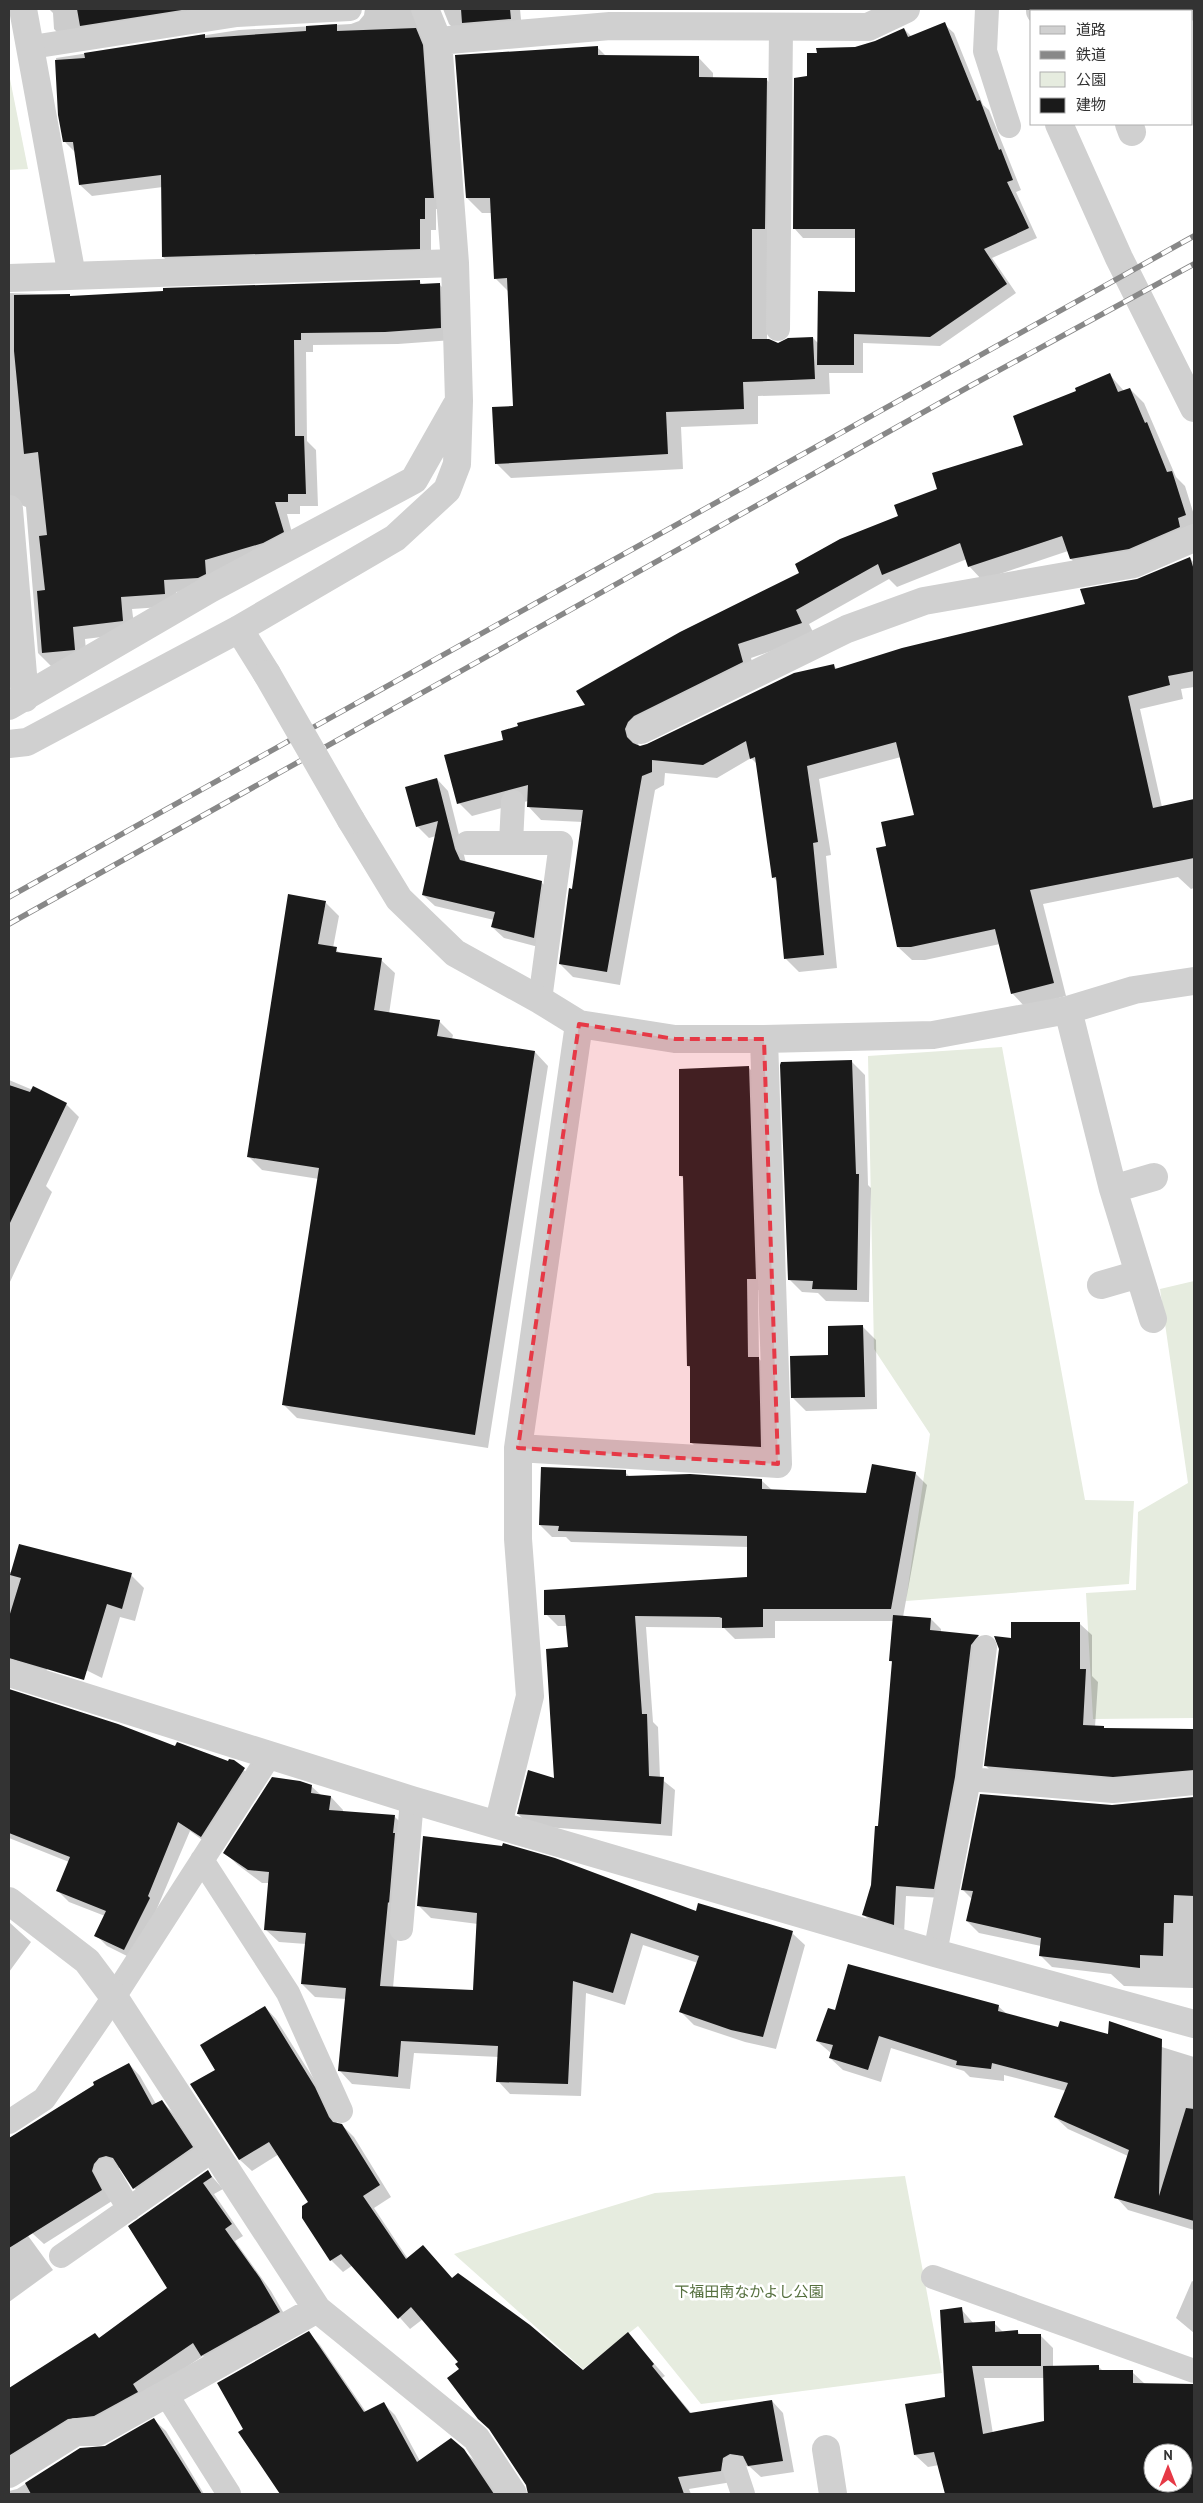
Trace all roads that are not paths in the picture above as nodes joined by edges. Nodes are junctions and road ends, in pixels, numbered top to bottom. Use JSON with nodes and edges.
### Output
{"nodes":[{"id":1,"x":24,"y":9,"type":"edge"},
{"id":2,"x":350,"y":9,"type":"edge"},
{"id":3,"x":425,"y":9,"type":"edge"},
{"id":4,"x":906,"y":9,"type":"edge"},
{"id":5,"x":987,"y":9,"type":"edge"},
{"id":6,"x":781,"y":28,"type":"junction"},
{"id":7,"x":438,"y":41,"type":"junction"},
{"id":8,"x":32,"y":47,"type":"junction"},
{"id":9,"x":1059,"y":125,"type":"edge"},
{"id":10,"x":1009,"y":126,"type":"dead end"},
{"id":11,"x":455,"y":263,"type":"junction"},
{"id":12,"x":72,"y":276,"type":"junction"},
{"id":13,"x":9,"y":278,"type":"edge"},
{"id":14,"x":778,"y":329,"type":"dead end"},
{"id":15,"x":459,"y":401,"type":"junction"},
{"id":16,"x":1194,"y":408,"type":"edge"},
{"id":17,"x":9,"y":509,"type":"edge"},
{"id":18,"x":1194,"y":538,"type":"edge"},
{"id":19,"x":240,"y":629,"type":"junction"},
{"id":20,"x":17,"y":702,"type":"edge"},
{"id":21,"x":641,"y":730,"type":"dead end"},
{"id":22,"x":9,"y":744,"type":"edge"},
{"id":23,"x":513,"y":802,"type":"dead end"},
{"id":24,"x":468,"y":843,"type":"dead end"},
{"id":25,"x":511,"y":843,"type":"junction"},
{"id":26,"x":1194,"y":981,"type":"edge"},
{"id":27,"x":540,"y":1000,"type":"junction"},
{"id":28,"x":1068,"y":1010,"type":"junction"},
{"id":29,"x":579,"y":1024,"type":"junction"},
{"id":30,"x":764,"y":1039,"type":"junction"},
{"id":31,"x":1154,"y":1177,"type":"dead end"},
{"id":32,"x":1113,"y":1189,"type":"junction"},
{"id":33,"x":1139,"y":1274,"type":"junction"},
{"id":34,"x":1101,"y":1285,"type":"dead end"},
{"id":35,"x":1153,"y":1319,"type":"dead end"},
{"id":36,"x":518,"y":1448,"type":"junction"},
{"id":37,"x":985,"y":1647,"type":"dead end"},
{"id":38,"x":9,"y":1673,"type":"edge"},
{"id":39,"x":270,"y":1755,"type":"junction"},
{"id":40,"x":969,"y":1779,"type":"junction"},
{"id":41,"x":1194,"y":1783,"type":"edge"},
{"id":42,"x":412,"y":1800,"type":"junction"},
{"id":43,"x":498,"y":1825,"type":"junction"},
{"id":44,"x":202,"y":1860,"type":"junction"},
{"id":45,"x":9,"y":1901,"type":"edge"},
{"id":46,"x":401,"y":1929,"type":"dead end"},
{"id":47,"x":935,"y":1952,"type":"junction"},
{"id":48,"x":114,"y":1997,"type":"junction"},
{"id":49,"x":1194,"y":2024,"type":"edge"},
{"id":50,"x":341,"y":2111,"type":"dead end"},
{"id":51,"x":9,"y":2122,"type":"edge"},
{"id":52,"x":213,"y":2150,"type":"junction"},
{"id":53,"x":106,"y":2170,"type":"dead end"},
{"id":54,"x":129,"y":2209,"type":"junction"},
{"id":55,"x":61,"y":2256,"type":"dead end"},
{"id":56,"x":933,"y":2277,"type":"dead end"},
{"id":57,"x":317,"y":2309,"type":"junction"},
{"id":58,"x":1194,"y":2371,"type":"edge"},
{"id":59,"x":166,"y":2394,"type":"junction"},
{"id":60,"x":826,"y":2448,"type":"dead end"},
{"id":61,"x":734,"y":2467,"type":"dead end"},
{"id":62,"x":9,"y":2474,"type":"edge"},
{"id":63,"x":229,"y":2494,"type":"edge"},
{"id":64,"x":513,"y":2494,"type":"edge"},
{"id":65,"x":743,"y":2494,"type":"edge"},
{"id":66,"x":826,"y":2494,"type":"edge"}],
"edges":[{"from":1,"to":8,"type":"street"},
{"from":2,"to":8,"type":"lane"},
{"from":3,"to":7,"type":"street"},
{"from":4,"to":6,"type":"street"},
{"from":5,"to":10,"type":"lane"},
{"from":6,"to":7,"type":"street"},
{"from":6,"to":14,"type":"lane"},
{"from":7,"to":11,"type":"street"},
{"from":8,"to":12,"type":"street"},
{"from":9,"to":16,"type":"street"},
{"from":11,"to":12,"type":"street"},
{"from":11,"to":15,"type":"street"},
{"from":12,"to":13,"type":"street"},
{"from":15,"to":19,"type":"street"},
{"from":15,"to":20,"type":"street"},
{"from":17,"to":20,"type":"street"},
{"from":18,"to":21,"type":"street"},
{"from":19,"to":22,"type":"street"},
{"from":19,"to":27,"type":"street","bridge":true},
{"from":23,"to":25,"type":"lane"},
{"from":24,"to":25,"type":"lane"},
{"from":25,"to":27,"type":"lane"},
{"from":26,"to":28,"type":"street"},
{"from":27,"to":29,"type":"street"},
{"from":28,"to":30,"type":"street"},
{"from":28,"to":32,"type":"street"},
{"from":29,"to":30,"type":"street"},
{"from":29,"to":36,"type":"street"},
{"from":30,"to":36,"type":"street"},
{"from":31,"to":32,"type":"street"},
{"from":32,"to":33,"type":"street"},
{"from":33,"to":34,"type":"street"},
{"from":33,"to":35,"type":"street"},
{"from":36,"to":43,"type":"street"},
{"from":37,"to":40,"type":"lane"},
{"from":38,"to":39,"type":"street"},
{"from":39,"to":42,"type":"street"},
{"from":39,"to":44,"type":"lane"},
{"from":40,"to":41,"type":"lane"},
{"from":40,"to":47,"type":"lane"},
{"from":42,"to":43,"type":"street"},
{"from":42,"to":46,"type":"lane"},
{"from":43,"to":47,"type":"street"},
{"from":44,"to":48,"type":"lane"},
{"from":44,"to":50,"type":"lane"},
{"from":45,"to":48,"type":"street"},
{"from":47,"to":49,"type":"street"},
{"from":48,"to":51,"type":"lane"},
{"from":48,"to":52,"type":"street"},
{"from":52,"to":54,"type":"lane"},
{"from":52,"to":57,"type":"street"},
{"from":53,"to":54,"type":"lane"},
{"from":54,"to":55,"type":"lane"},
{"from":56,"to":58,"type":"lane"},
{"from":57,"to":59,"type":"street"},
{"from":57,"to":64,"type":"street"},
{"from":59,"to":62,"type":"street"},
{"from":59,"to":63,"type":"lane"},
{"from":60,"to":66,"type":"street"},
{"from":61,"to":65,"type":"lane"}]}
